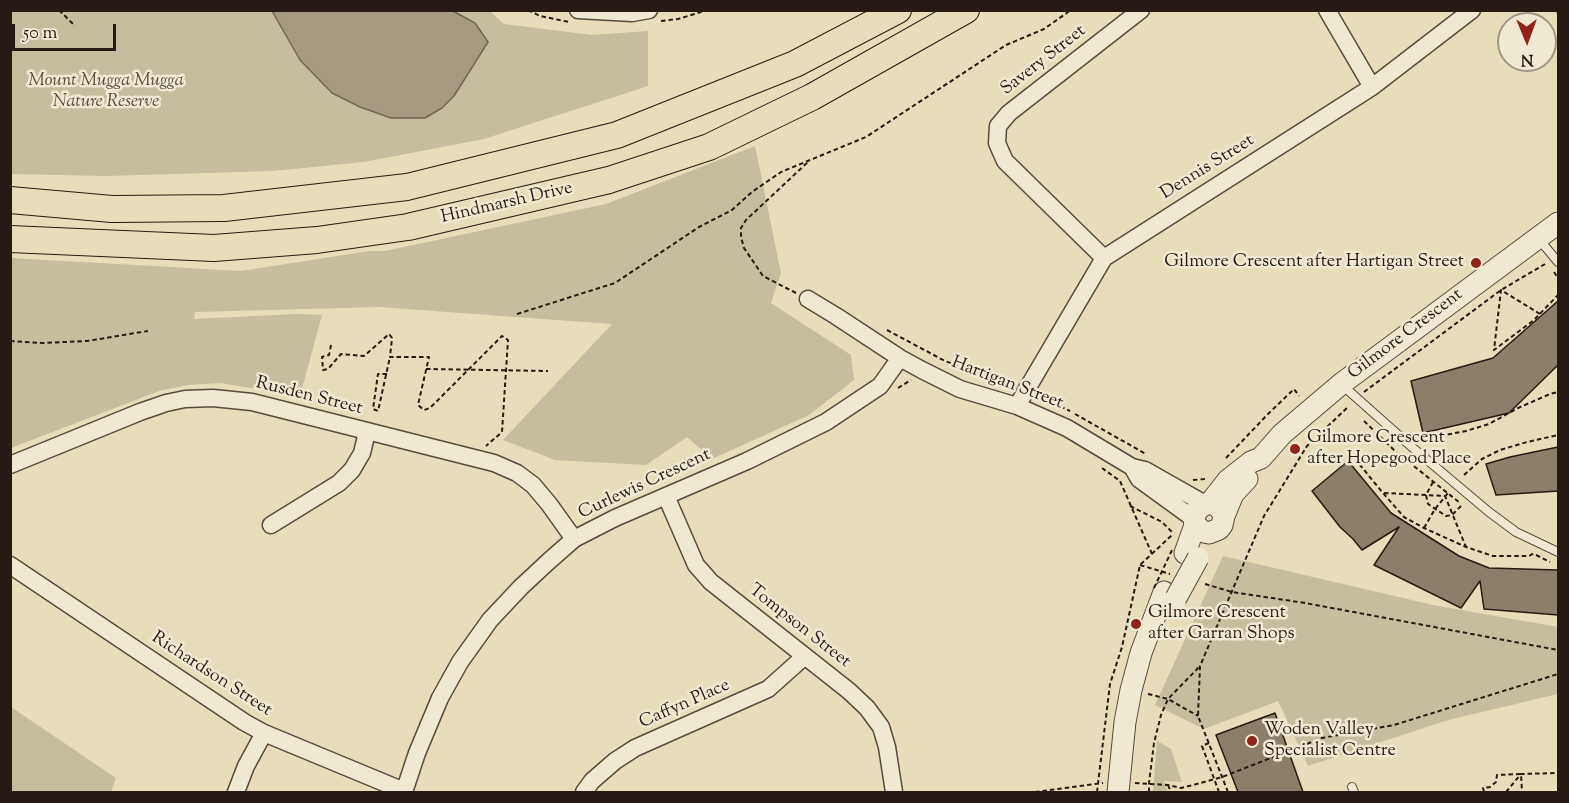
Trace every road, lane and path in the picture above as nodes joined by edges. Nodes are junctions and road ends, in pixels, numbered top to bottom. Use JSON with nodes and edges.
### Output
{"nodes":[{"id":1,"x":59,"y":10,"type":"edge"},
{"id":2,"x":578,"y":10,"type":"edge"},
{"id":3,"x":649,"y":10,"type":"edge"},
{"id":4,"x":898,"y":10,"type":"edge"},
{"id":5,"x":966,"y":10,"type":"edge"},
{"id":6,"x":1071,"y":10,"type":"edge"},
{"id":7,"x":1141,"y":10,"type":"edge"},
{"id":8,"x":1327,"y":10,"type":"edge"},
{"id":9,"x":1472,"y":10,"type":"edge"},
{"id":10,"x":75,"y":26,"type":"dead end"},
{"id":11,"x":1372,"y":87,"type":"junction"},
{"id":12,"x":811,"y":159,"type":"junction"},
{"id":13,"x":10,"y":200,"type":"edge"},
{"id":14,"x":1558,"y":223,"type":"edge"},
{"id":15,"x":1537,"y":238,"type":"junction"},
{"id":16,"x":10,"y":239,"type":"edge"},
{"id":17,"x":1104,"y":258,"type":"junction"},
{"id":18,"x":1558,"y":262,"type":"edge"},
{"id":19,"x":1547,"y":263,"type":"dead end"},
{"id":20,"x":1501,"y":290,"type":"junction"},
{"id":21,"x":1558,"y":296,"type":"edge"},
{"id":22,"x":808,"y":299,"type":"joint"},
{"id":23,"x":517,"y":314,"type":"dead end"},
{"id":24,"x":1540,"y":314,"type":"junction"},
{"id":25,"x":148,"y":331,"type":"dead end"},
{"id":26,"x":10,"y":341,"type":"edge"},
{"id":27,"x":331,"y":345,"type":"dead end"},
{"id":28,"x":390,"y":357,"type":"junction"},
{"id":29,"x":900,"y":358,"type":"junction"},
{"id":30,"x":426,"y":369,"type":"junction"},
{"id":31,"x":468,"y":370,"type":"junction"},
{"id":32,"x":506,"y":370,"type":"junction"},
{"id":33,"x":548,"y":371,"type":"dead end"},
{"id":34,"x":387,"y":374,"type":"junction"},
{"id":35,"x":910,"y":381,"type":"dead end"},
{"id":36,"x":918,"y":384,"type":"dead end"},
{"id":37,"x":1341,"y":384,"type":"junction"},
{"id":38,"x":1372,"y":385,"type":"dead end"},
{"id":39,"x":1558,"y":392,"type":"edge"},
{"id":40,"x":1017,"y":406,"type":"junction"},
{"id":41,"x":1349,"y":406,"type":"dead end"},
{"id":42,"x":367,"y":432,"type":"junction"},
{"id":43,"x":1558,"y":435,"type":"edge"},
{"id":44,"x":1413,"y":448,"type":"junction"},
{"id":45,"x":1362,"y":457,"type":"dead end"},
{"id":46,"x":473,"y":458,"type":"junction"},
{"id":47,"x":10,"y":465,"type":"edge"},
{"id":48,"x":1101,"y":468,"type":"dead end"},
{"id":49,"x":1433,"y":482,"type":"dead end"},
{"id":50,"x":1456,"y":484,"type":"junction"},
{"id":51,"x":1383,"y":494,"type":"junction"},
{"id":52,"x":1426,"y":495,"type":"junction"},
{"id":53,"x":666,"y":496,"type":"junction"},
{"id":54,"x":1445,"y":496,"type":"junction"},
{"id":55,"x":1462,"y":505,"type":"dead end"},
{"id":56,"x":1130,"y":506,"type":"junction"},
{"id":57,"x":1436,"y":509,"type":"junction"},
{"id":58,"x":1452,"y":515,"type":"junction"},
{"id":59,"x":1207,"y":516,"type":"junction"},
{"id":60,"x":271,"y":525,"type":"dead end"},
{"id":61,"x":1424,"y":528,"type":"junction"},
{"id":62,"x":1174,"y":534,"type":"junction"},
{"id":63,"x":574,"y":539,"type":"junction"},
{"id":64,"x":1466,"y":548,"type":"junction"},
{"id":65,"x":1558,"y":552,"type":"edge"},
{"id":66,"x":1186,"y":553,"type":"junction"},
{"id":67,"x":1152,"y":554,"type":"junction"},
{"id":68,"x":1534,"y":554,"type":"dead end"},
{"id":69,"x":10,"y":565,"type":"edge"},
{"id":70,"x":1140,"y":565,"type":"dead end"},
{"id":71,"x":1232,"y":592,"type":"junction"},
{"id":72,"x":1165,"y":593,"type":"junction"},
{"id":73,"x":1558,"y":650,"type":"edge"},
{"id":74,"x":805,"y":656,"type":"junction"},
{"id":75,"x":1200,"y":666,"type":"junction"},
{"id":76,"x":1558,"y":674,"type":"edge"},
{"id":77,"x":1168,"y":699,"type":"junction"},
{"id":78,"x":1198,"y":716,"type":"junction"},
{"id":79,"x":264,"y":734,"type":"junction"},
{"id":80,"x":1209,"y":743,"type":"junction"},
{"id":81,"x":1558,"y":773,"type":"edge"},
{"id":82,"x":1521,"y":774,"type":"junction"},
{"id":83,"x":1222,"y":777,"type":"junction"},
{"id":84,"x":1214,"y":779,"type":"junction"},
{"id":85,"x":1168,"y":785,"type":"junction"},
{"id":86,"x":1140,"y":788,"type":"edge"},
{"id":87,"x":236,"y":792,"type":"edge"},
{"id":88,"x":404,"y":792,"type":"edge"},
{"id":89,"x":584,"y":792,"type":"edge"},
{"id":90,"x":894,"y":792,"type":"edge"},
{"id":91,"x":1035,"y":792,"type":"edge"},
{"id":92,"x":1097,"y":792,"type":"edge"},
{"id":93,"x":1118,"y":792,"type":"edge"},
{"id":94,"x":1149,"y":792,"type":"edge"},
{"id":95,"x":1171,"y":792,"type":"edge"},
{"id":96,"x":1219,"y":792,"type":"edge"},
{"id":97,"x":1228,"y":792,"type":"edge"},
{"id":98,"x":1484,"y":792,"type":"edge"},
{"id":99,"x":1506,"y":792,"type":"edge"},
{"id":100,"x":1522,"y":792,"type":"edge"}],
"edges":[{"from":1,"to":10,"type":"path"},
{"from":2,"to":3,"type":"street"},
{"from":4,"to":13,"type":"main road"},
{"from":5,"to":16,"type":"main road","name":"Hindmarsh Drive"},
{"from":6,"to":12,"type":"path"},
{"from":7,"to":17,"type":"street","name":"Savery Street"},
{"from":8,"to":11,"type":"street"},
{"from":9,"to":11,"type":"street","name":"Dennis Street"},
{"from":11,"to":17,"type":"street","name":"Dennis Street"},
{"from":12,"to":22,"type":"path"},
{"from":12,"to":23,"type":"path"},
{"from":14,"to":15,"type":"street","name":"Gilmore Crescent"},
{"from":15,"to":18,"type":"lane"},
{"from":15,"to":37,"type":"street","name":"Gilmore Crescent"},
{"from":17,"to":40,"type":"street","name":"Dennis Street"},
{"from":19,"to":20,"type":"path"},
{"from":20,"to":24,"type":"path"},
{"from":20,"to":24,"type":"path"},
{"from":20,"to":38,"type":"path"},
{"from":21,"to":24,"type":"path"},
{"from":22,"to":29,"type":"street","name":"Hartigan Street"},
{"from":25,"to":26,"type":"path"},
{"from":27,"to":28,"type":"path"},
{"from":28,"to":30,"type":"path"},
{"from":28,"to":34,"type":"path"},
{"from":29,"to":40,"type":"street","name":"Hartigan Street"},
{"from":29,"to":53,"type":"street","name":"Curlewis Crescent"},
{"from":30,"to":31,"type":"path"},
{"from":30,"to":31,"type":"path"},
{"from":31,"to":32,"type":"path"},
{"from":31,"to":32,"type":"path"},
{"from":32,"to":33,"type":"path"},
{"from":32,"to":46,"type":"path"},
{"from":34,"to":34,"type":"path"},
{"from":35,"to":36,"type":"path"},
{"from":37,"to":44,"type":"lane"},
{"from":37,"to":59,"type":"street","name":"Gilmore Crescent"},
{"from":39,"to":44,"type":"path"},
{"from":40,"to":59,"type":"street","name":"Hartigan Street"},
{"from":41,"to":71,"type":"path"},
{"from":42,"to":46,"type":"street","name":"Rusden Street"},
{"from":42,"to":47,"type":"street","name":"Rusden Street"},
{"from":42,"to":60,"type":"street"},
{"from":43,"to":50,"type":"path"},
{"from":44,"to":50,"type":"lane"},
{"from":45,"to":51,"type":"path"},
{"from":46,"to":63,"type":"street","name":"Rusden Street"},
{"from":48,"to":56,"type":"path"},
{"from":49,"to":52,"type":"path"},
{"from":50,"to":54,"type":"path"},
{"from":50,"to":65,"type":"lane"},
{"from":51,"to":52,"type":"path"},
{"from":51,"to":61,"type":"path"},
{"from":52,"to":54,"type":"path"},
{"from":52,"to":57,"type":"path"},
{"from":53,"to":63,"type":"street","name":"Curlewis Crescent"},
{"from":53,"to":74,"type":"street","name":"Tompson Street"},
{"from":54,"to":57,"type":"path"},
{"from":54,"to":58,"type":"path"},
{"from":55,"to":58,"type":"path"},
{"from":56,"to":62,"type":"path"},
{"from":56,"to":67,"type":"path"},
{"from":57,"to":58,"type":"path"},
{"from":57,"to":61,"type":"path"},
{"from":58,"to":64,"type":"path"},
{"from":59,"to":66,"type":"street","name":"Gilmore Crescent"},
{"from":61,"to":64,"type":"path"},
{"from":62,"to":66,"type":"path"},
{"from":62,"to":67,"type":"path"},
{"from":63,"to":88,"type":"street","name":"Curlewis Crescent"},
{"from":64,"to":68,"type":"path"},
{"from":66,"to":72,"type":"street","name":"Gilmore Crescent"},
{"from":66,"to":72,"type":"path","bridge":true},
{"from":67,"to":70,"type":"path"},
{"from":69,"to":79,"type":"street","name":"Richardson Street"},
{"from":71,"to":73,"type":"path"},
{"from":71,"to":75,"type":"path"},
{"from":72,"to":86,"type":"street","name":"Gilmore Crescent"},
{"from":72,"to":93,"type":"street","name":"Gilmore Crescent"},
{"from":74,"to":89,"type":"street","name":"Caffyn Place"},
{"from":74,"to":90,"type":"street","name":"Tompson Street"},
{"from":75,"to":77,"type":"path"},
{"from":75,"to":78,"type":"path"},
{"from":76,"to":83,"type":"path"},
{"from":77,"to":78,"type":"path"},
{"from":77,"to":86,"type":"path"},
{"from":78,"to":80,"type":"path"},
{"from":79,"to":87,"type":"street"},
{"from":79,"to":88,"type":"street","name":"Richardson Street"},
{"from":80,"to":83,"type":"path"},
{"from":80,"to":84,"type":"path"},
{"from":81,"to":82,"type":"path"},
{"from":82,"to":98,"type":"path"},
{"from":82,"to":99,"type":"path"},
{"from":82,"to":100,"type":"path"},
{"from":83,"to":84,"type":"path"},
{"from":83,"to":97,"type":"path"},
{"from":84,"to":85,"type":"path"},
{"from":84,"to":96,"type":"path"},
{"from":85,"to":86,"type":"path"},
{"from":85,"to":95,"type":"path"},
{"from":86,"to":94,"type":"path"},
{"from":91,"to":92,"type":"path"}]}
